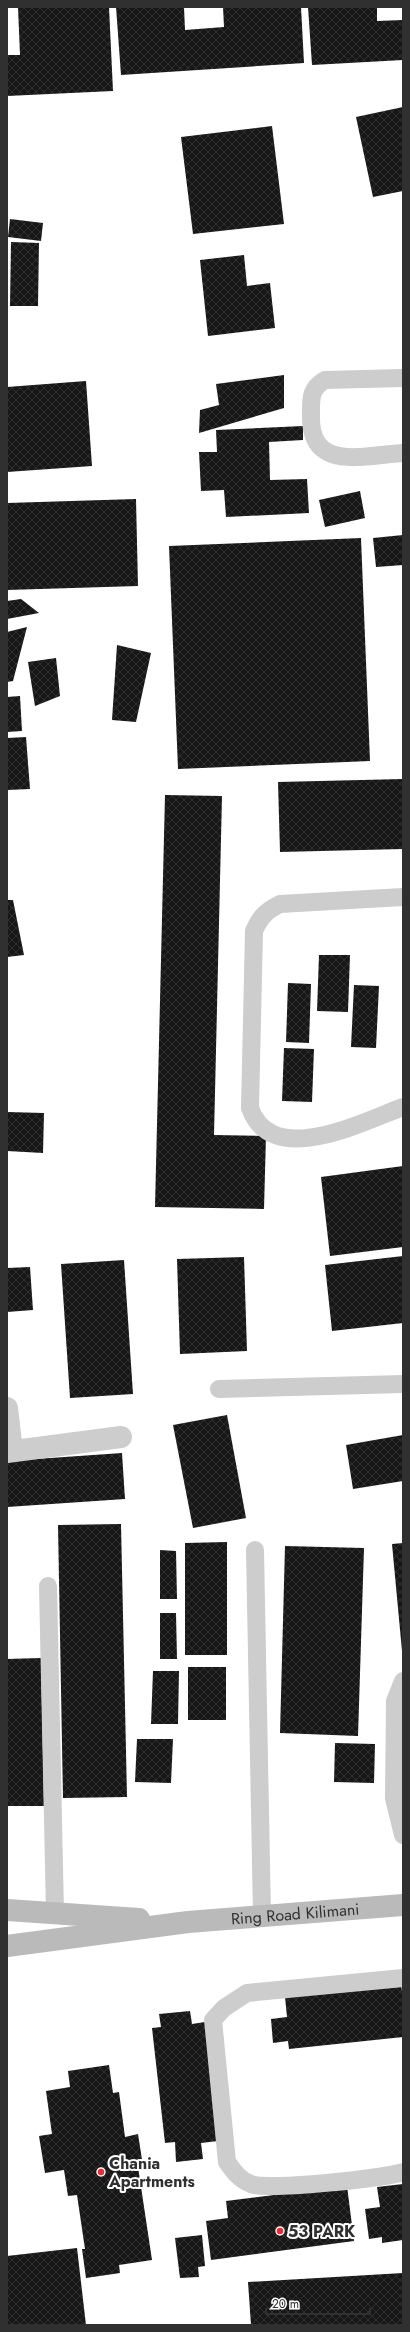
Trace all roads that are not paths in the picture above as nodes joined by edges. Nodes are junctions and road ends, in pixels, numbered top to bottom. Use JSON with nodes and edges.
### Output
{"nodes":[{"id":1,"x":403,"y":378,"type":"edge"},
{"id":2,"x":403,"y":453,"type":"edge"},
{"id":3,"x":403,"y":897,"type":"edge"},
{"id":4,"x":403,"y":1107,"type":"edge"},
{"id":5,"x":403,"y":1384,"type":"edge"},
{"id":6,"x":219,"y":1390,"type":"dead end"},
{"id":7,"x":7,"y":1408,"type":"edge"},
{"id":8,"x":121,"y":1437,"type":"dead end"},
{"id":9,"x":9,"y":1451,"type":"edge"},
{"id":10,"x":255,"y":1550,"type":"dead end"},
{"id":11,"x":48,"y":1586,"type":"dead end"},
{"id":12,"x":403,"y":1681,"type":"edge"},
{"id":13,"x":403,"y":1835,"type":"edge"},
{"id":14,"x":403,"y":1905,"type":"edge"},
{"id":15,"x":7,"y":1910,"type":"edge"},
{"id":16,"x":55,"y":1913,"type":"junction"},
{"id":17,"x":262,"y":1916,"type":"junction"},
{"id":18,"x":188,"y":1922,"type":"junction"},
{"id":19,"x":7,"y":1946,"type":"edge"},
{"id":20,"x":403,"y":1978,"type":"edge"},
{"id":21,"x":403,"y":2172,"type":"edge"}],
"edges":[{"from":1,"to":2,"type":"lane"},
{"from":3,"to":4,"type":"lane"},
{"from":5,"to":6,"type":"lane"},
{"from":7,"to":9,"type":"street"},
{"from":8,"to":9,"type":"street"},
{"from":10,"to":17,"type":"lane"},
{"from":11,"to":16,"type":"lane"},
{"from":12,"to":13,"type":"lane"},
{"from":14,"to":17,"type":"main road","name":"Ring Road Kilimani"},
{"from":15,"to":16,"type":"main road","name":"Ring Road Kilimani"},
{"from":16,"to":18,"type":"main road","name":"Ring Road Kilimani"},
{"from":17,"to":18,"type":"main road","name":"Ring Road Kilimani"},
{"from":18,"to":19,"type":"main road","name":"Ring Road Kilimani"},
{"from":20,"to":21,"type":"lane"}]}
